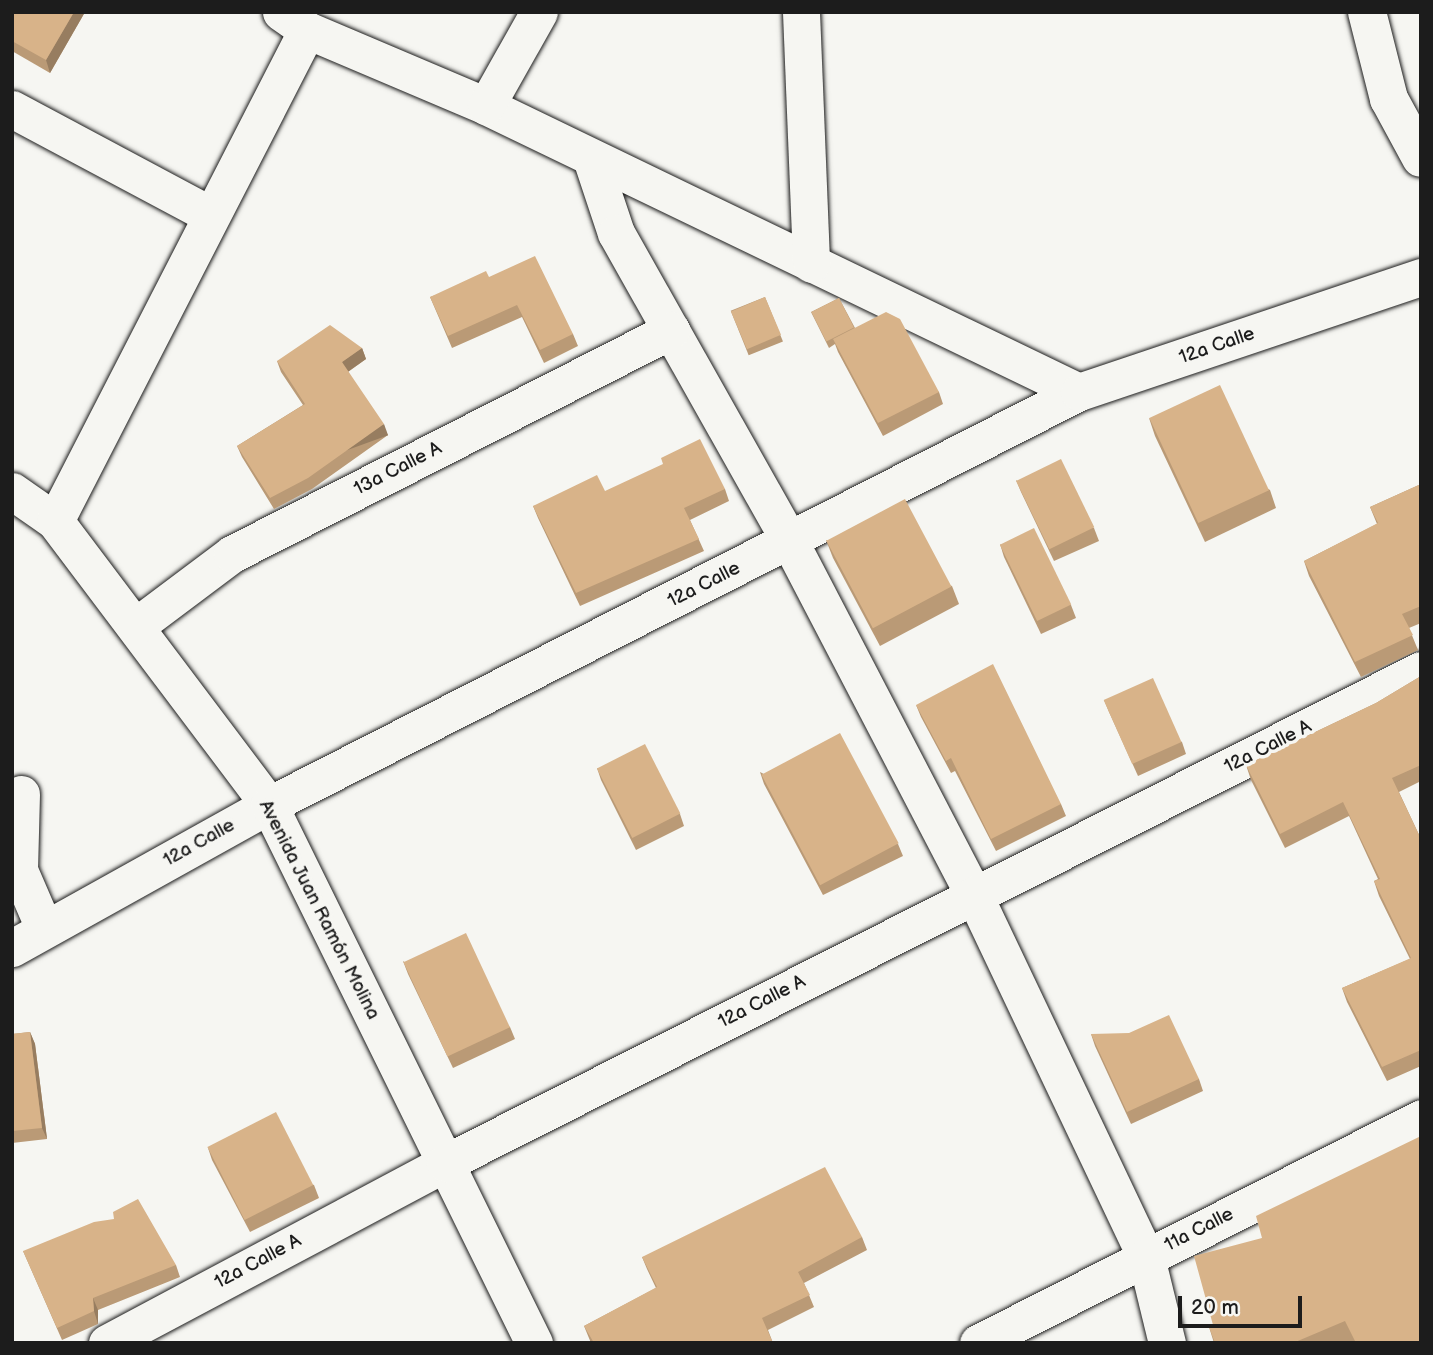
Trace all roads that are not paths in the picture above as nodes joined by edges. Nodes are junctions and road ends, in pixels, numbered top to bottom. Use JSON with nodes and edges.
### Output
{"nodes":[{"id":1,"x":539,"y":12,"type":"edge"},
{"id":2,"x":802,"y":12,"type":"edge"},
{"id":3,"x":1367,"y":12,"type":"edge"},
{"id":4,"x":294,"y":21,"type":"edge"},
{"id":5,"x":486,"y":106,"type":"junction"},
{"id":6,"x":12,"y":109,"type":"edge"},
{"id":7,"x":591,"y":158,"type":"junction"},
{"id":8,"x":1421,"y":158,"type":"edge"},
{"id":9,"x":209,"y":214,"type":"junction"},
{"id":10,"x":811,"y":264,"type":"junction"},
{"id":11,"x":1421,"y":278,"type":"edge"},
{"id":12,"x":671,"y":330,"type":"junction"},
{"id":13,"x":1079,"y":392,"type":"junction"},
{"id":14,"x":12,"y":491,"type":"edge"},
{"id":15,"x":55,"y":521,"type":"junction"},
{"id":16,"x":790,"y":542,"type":"junction"},
{"id":17,"x":136,"y":626,"type":"junction"},
{"id":18,"x":1421,"y":670,"type":"edge"},
{"id":19,"x":21,"y":794,"type":"dead end"},
{"id":20,"x":269,"y":804,"type":"junction"},
{"id":21,"x":974,"y":895,"type":"junction"},
{"id":22,"x":44,"y":928,"type":"junction"},
{"id":23,"x":12,"y":948,"type":"edge"},
{"id":24,"x":1421,"y":1118,"type":"edge"},
{"id":25,"x":445,"y":1163,"type":"junction"},
{"id":26,"x":1146,"y":1257,"type":"junction"},
{"id":27,"x":107,"y":1343,"type":"edge"},
{"id":28,"x":534,"y":1343,"type":"edge"},
{"id":29,"x":978,"y":1343,"type":"edge"},
{"id":30,"x":1167,"y":1343,"type":"edge"}],
"edges":[{"from":1,"to":5,"type":"street"},
{"from":2,"to":10,"type":"street"},
{"from":3,"to":8,"type":"street"},
{"from":4,"to":5,"type":"street"},
{"from":4,"to":9,"type":"street"},
{"from":5,"to":7,"type":"street"},
{"from":6,"to":9,"type":"street"},
{"from":7,"to":10,"type":"street"},
{"from":7,"to":12,"type":"street"},
{"from":9,"to":15,"type":"street"},
{"from":10,"to":13,"type":"street"},
{"from":11,"to":13,"type":"street","name":"12a Calle"},
{"from":12,"to":16,"type":"street"},
{"from":12,"to":17,"type":"street","name":"13a Calle A"},
{"from":13,"to":16,"type":"street","name":"12a Calle"},
{"from":14,"to":15,"type":"street","name":"Avenida Juan Ramón Molina"},
{"from":15,"to":17,"type":"street","name":"Avenida Juan Ramón Molina"},
{"from":16,"to":20,"type":"street","name":"12a Calle"},
{"from":16,"to":21,"type":"street"},
{"from":17,"to":20,"type":"street","name":"Avenida Juan Ramón Molina"},
{"from":18,"to":21,"type":"street","name":"12a Calle A"},
{"from":19,"to":22,"type":"street"},
{"from":20,"to":22,"type":"street","name":"12a Calle"},
{"from":20,"to":25,"type":"street","name":"Avenida Juan Ramón Molina"},
{"from":21,"to":25,"type":"street","name":"12a Calle A"},
{"from":21,"to":26,"type":"street"},
{"from":22,"to":23,"type":"street","name":"12a Calle"},
{"from":24,"to":26,"type":"street","name":"11a Calle"},
{"from":25,"to":27,"type":"street","name":"12a Calle A"},
{"from":25,"to":28,"type":"street","name":"Avenida Juan Ramón Molina"},
{"from":26,"to":29,"type":"street","name":"11a Calle"},
{"from":26,"to":30,"type":"street"}]}
